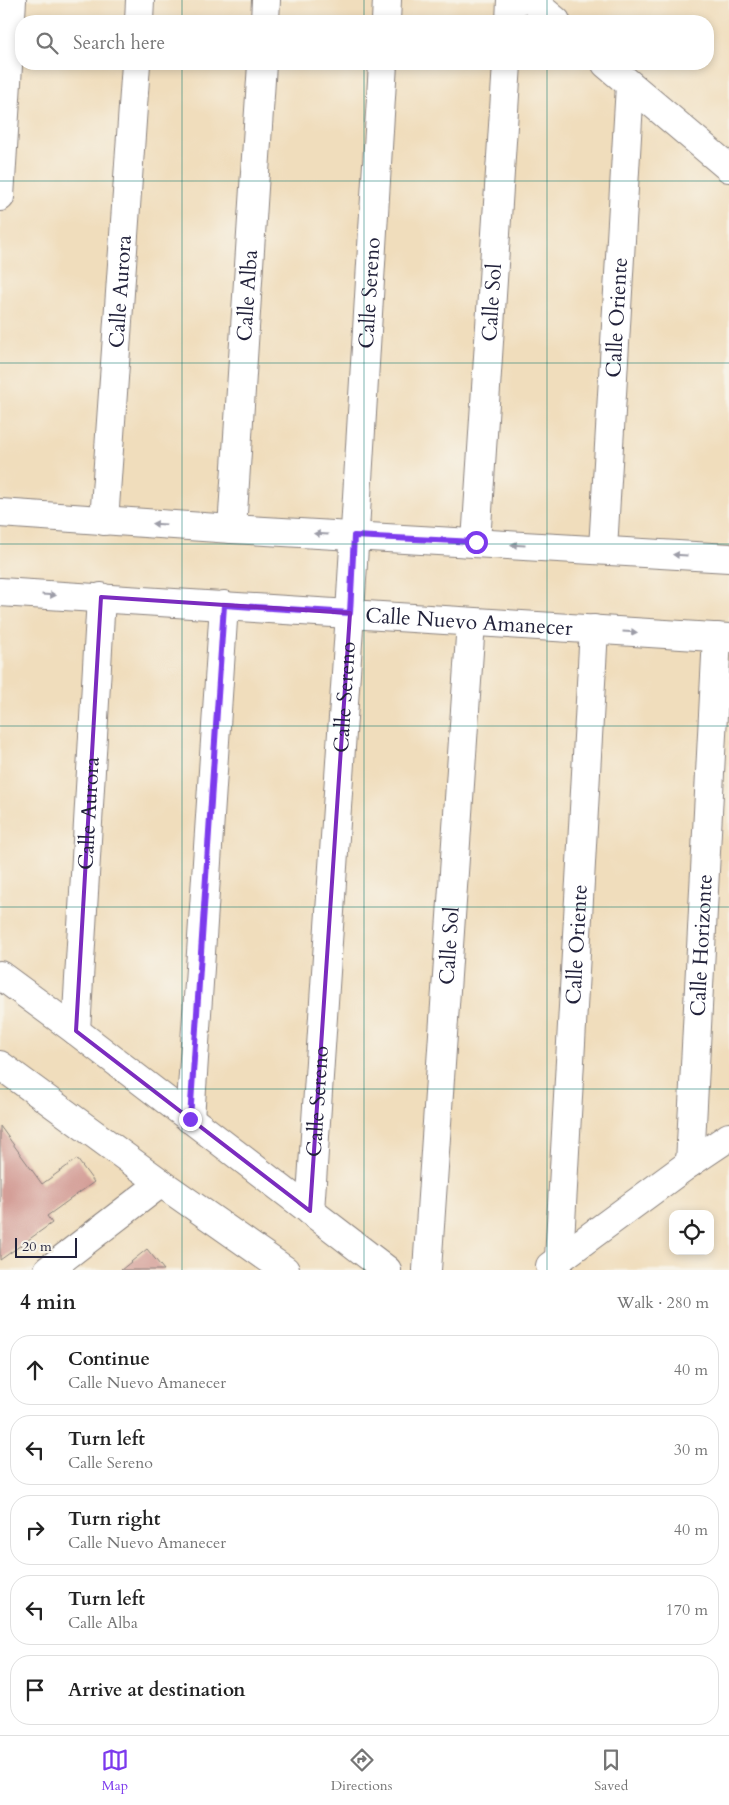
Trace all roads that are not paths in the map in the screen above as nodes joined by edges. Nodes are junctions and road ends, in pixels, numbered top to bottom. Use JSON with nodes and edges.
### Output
{"nodes":[{"id":1,"x":12,"y":0,"type":"edge"},
{"id":2,"x":140,"y":0,"type":"edge"},
{"id":3,"x":266,"y":0,"type":"edge"},
{"id":4,"x":388,"y":0,"type":"edge"},
{"id":5,"x":511,"y":0,"type":"edge"},
{"id":6,"x":531,"y":0,"type":"edge"},
{"id":7,"x":139,"y":15,"type":"edge"},
{"id":8,"x":265,"y":15,"type":"edge"},
{"id":9,"x":387,"y":15,"type":"edge"},
{"id":10,"x":510,"y":15,"type":"edge"},
{"id":11,"x":549,"y":15,"type":"edge"},
{"id":12,"x":136,"y":70,"type":"edge"},
{"id":13,"x":262,"y":70,"type":"edge"},
{"id":14,"x":384,"y":70,"type":"edge"},
{"id":15,"x":507,"y":70,"type":"edge"},
{"id":16,"x":613,"y":70,"type":"edge"},
{"id":17,"x":630,"y":85,"type":"junction"},
{"id":18,"x":729,"y":168,"type":"edge"},
{"id":19,"x":0,"y":197,"type":"edge"},
{"id":20,"x":0,"y":513,"type":"edge"},
{"id":21,"x":104,"y":521,"type":"junction"},
{"id":22,"x":232,"y":529,"type":"junction"},
{"id":23,"x":354,"y":536,"type":"junction"},
{"id":24,"x":476,"y":542,"type":"junction"},
{"id":25,"x":729,"y":542,"type":"edge"},
{"id":26,"x":603,"y":549,"type":"junction"},
{"id":27,"x":729,"y":558,"type":"edge"},
{"id":28,"x":0,"y":592,"type":"edge"},
{"id":29,"x":101,"y":598,"type":"junction"},
{"id":30,"x":224,"y":605,"type":"junction"},
{"id":31,"x":350,"y":613,"type":"junction"},
{"id":32,"x":471,"y":622,"type":"junction"},
{"id":33,"x":594,"y":629,"type":"junction"},
{"id":34,"x":723,"y":638,"type":"edge"},
{"id":35,"x":0,"y":974,"type":"edge"},
{"id":36,"x":76,"y":1031,"type":"junction"},
{"id":37,"x":0,"y":1064,"type":"edge"},
{"id":38,"x":190,"y":1119,"type":"junction"},
{"id":39,"x":729,"y":1136,"type":"edge"},
{"id":40,"x":690,"y":1163,"type":"junction"},
{"id":41,"x":161,"y":1183,"type":"junction"},
{"id":42,"x":310,"y":1211,"type":"junction"},
{"id":43,"x":552,"y":1264,"type":"edge"},
{"id":44,"x":48,"y":1270,"type":"edge"},
{"id":45,"x":285,"y":1270,"type":"edge"},
{"id":46,"x":388,"y":1270,"type":"edge"},
{"id":47,"x":427,"y":1270,"type":"edge"}],
"edges":[{"from":1,"to":19,"type":"street"},
{"from":2,"to":7,"type":"street"},
{"from":3,"to":8,"type":"street"},
{"from":4,"to":9,"type":"street"},
{"from":5,"to":10,"type":"street"},
{"from":6,"to":11,"type":"street"},
{"from":12,"to":21,"type":"street","name":"Calle Aurora"},
{"from":13,"to":22,"type":"street","name":"Calle Alba"},
{"from":14,"to":23,"type":"street","name":"Calle Sereno"},
{"from":15,"to":24,"type":"street","name":"Calle Sol"},
{"from":16,"to":17,"type":"street"},
{"from":17,"to":18,"type":"street"},
{"from":17,"to":26,"type":"street","name":"Calle Oriente"},
{"from":20,"to":21,"type":"street"},
{"from":22,"to":21,"type":"street","one_way":true},
{"from":23,"to":22,"type":"street","one_way":true},
{"from":23,"to":24,"type":"street"},
{"from":23,"to":31,"type":"street","name":"Calle Sereno"},
{"from":26,"to":24,"type":"street","one_way":true},
{"from":25,"to":27,"type":"street"},
{"from":27,"to":26,"type":"street","one_way":true},
{"from":28,"to":29,"type":"street","name":"Calle Nuevo Amanecer","one_way":true},
{"from":29,"to":30,"type":"street","name":"Calle Nuevo Amanecer"},
{"from":29,"to":36,"type":"street","name":"Calle Aurora"},
{"from":30,"to":31,"type":"street","name":"Calle Nuevo Amanecer"},
{"from":30,"to":38,"type":"street"},
{"from":31,"to":32,"type":"street","name":"Calle Nuevo Amanecer"},
{"from":31,"to":42,"type":"street","name":"Calle Sereno"},
{"from":32,"to":33,"type":"street","name":"Calle Nuevo Amanecer"},
{"from":32,"to":47,"type":"street","name":"Calle Sol"},
{"from":33,"to":34,"type":"street","name":"Calle Nuevo Amanecer","one_way":true},
{"from":33,"to":43,"type":"street","name":"Calle Oriente"},
{"from":34,"to":40,"type":"street","name":"Calle Horizonte"},
{"from":35,"to":36,"type":"street"},
{"from":36,"to":38,"type":"street"},
{"from":37,"to":41,"type":"street"},
{"from":38,"to":42,"type":"street"},
{"from":39,"to":40,"type":"street"},
{"from":40,"to":43,"type":"street"},
{"from":41,"to":44,"type":"street"},
{"from":41,"to":45,"type":"street"},
{"from":42,"to":46,"type":"street"}]}
